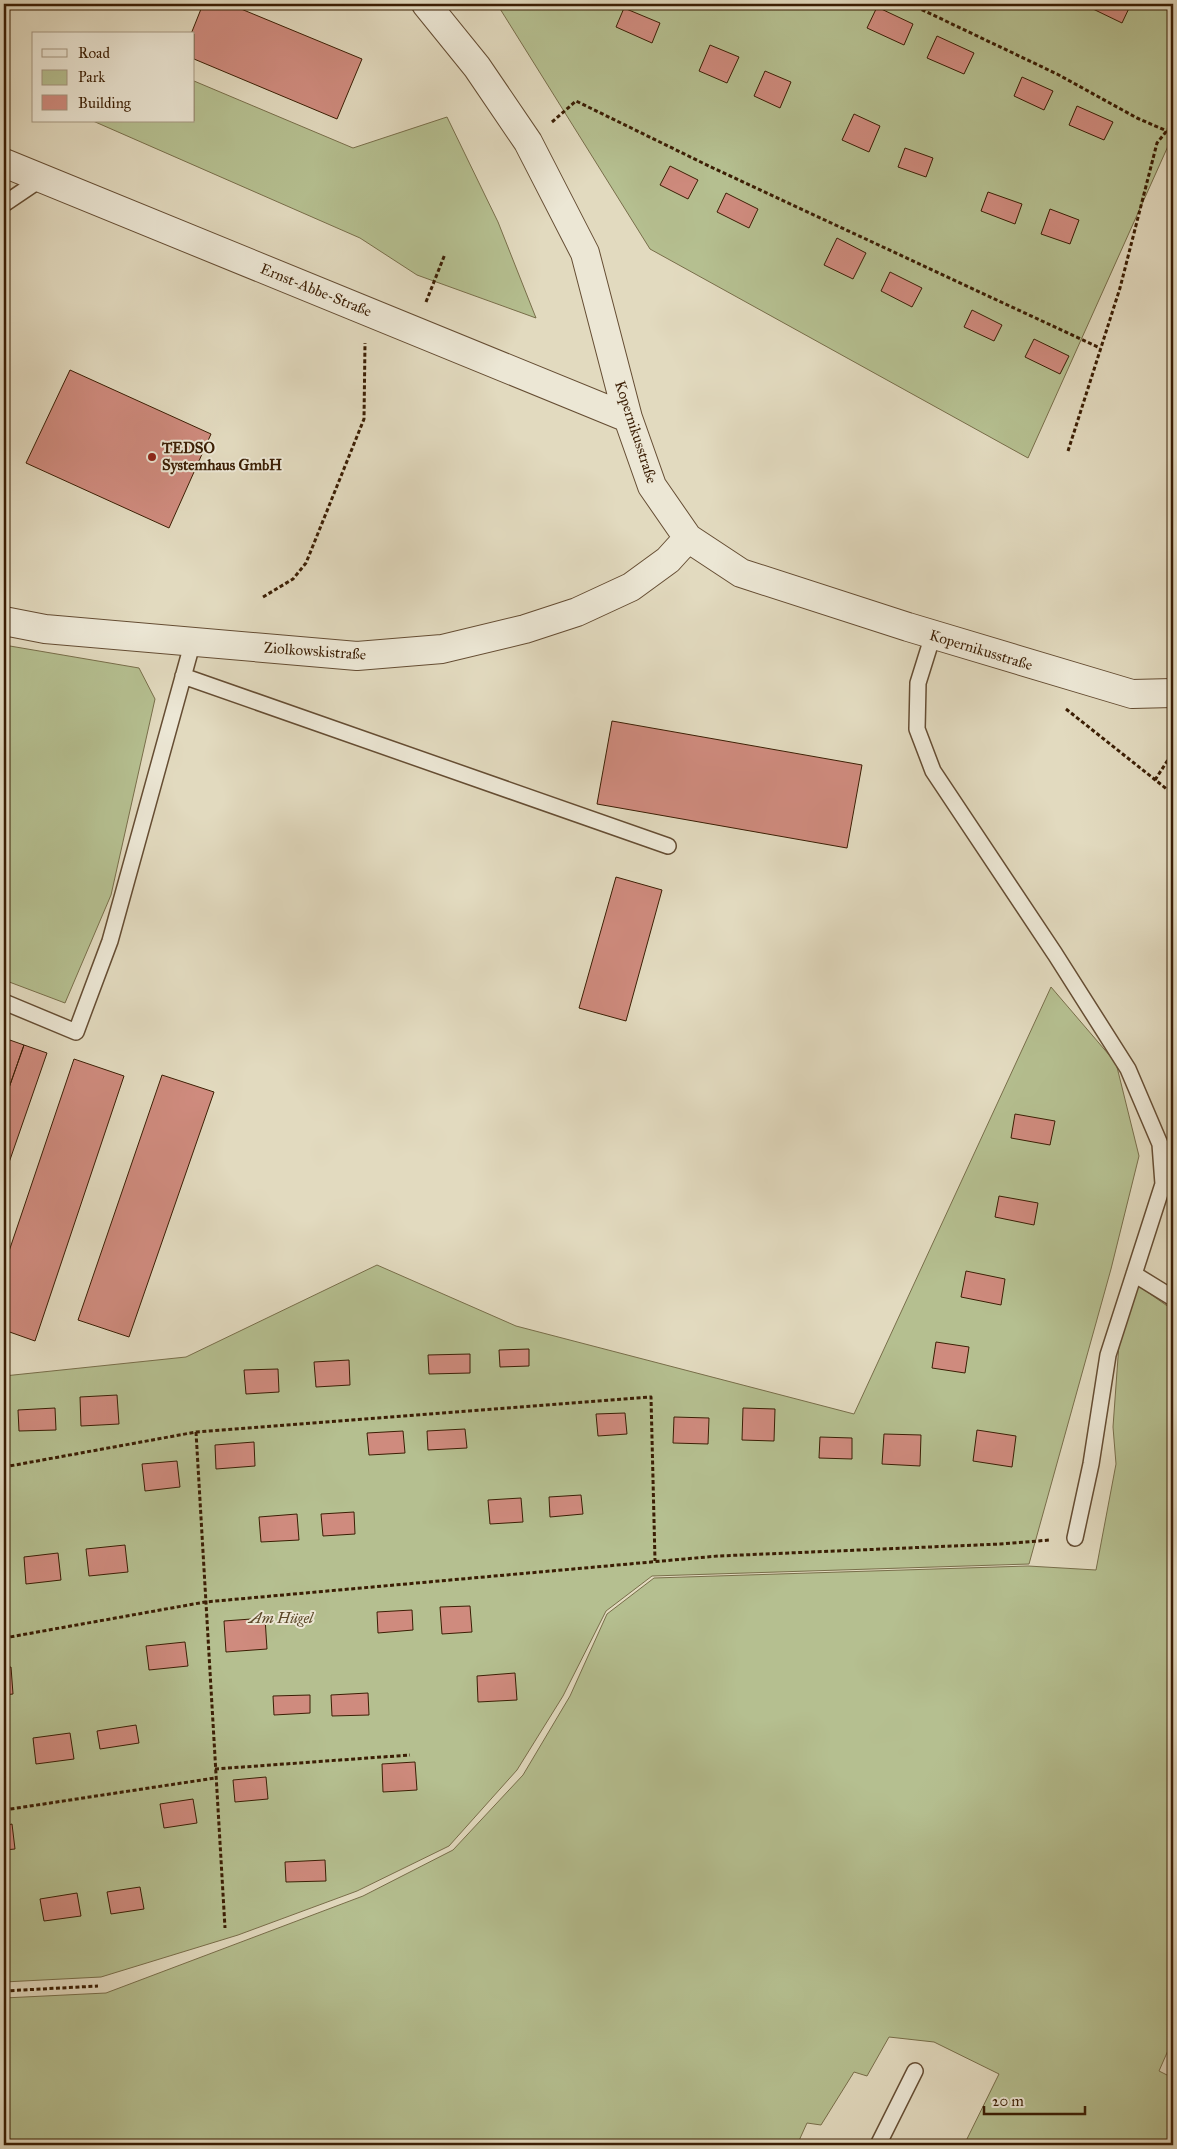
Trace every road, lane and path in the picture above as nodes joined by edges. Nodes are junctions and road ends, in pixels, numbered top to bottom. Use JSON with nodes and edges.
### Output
{"nodes":[{"id":1,"x":4,"y":4,"type":"edge"},
{"id":2,"x":12,"y":4,"type":"edge"},
{"id":3,"x":426,"y":4,"type":"edge"},
{"id":4,"x":910,"y":4,"type":"edge"},
{"id":5,"x":576,"y":101,"type":"dead end"},
{"id":6,"x":1173,"y":123,"type":"edge"},
{"id":7,"x":1166,"y":131,"type":"junction"},
{"id":8,"x":4,"y":163,"type":"edge"},
{"id":9,"x":41,"y":179,"type":"junction"},
{"id":10,"x":4,"y":204,"type":"edge"},
{"id":11,"x":446,"y":254,"type":"dead end"},
{"id":12,"x":365,"y":310,"type":"junction"},
{"id":13,"x":414,"y":330,"type":"junction"},
{"id":14,"x":1100,"y":348,"type":"junction"},
{"id":15,"x":628,"y":418,"type":"junction"},
{"id":16,"x":1068,"y":451,"type":"dead end"},
{"id":17,"x":688,"y":538,"type":"junction"},
{"id":18,"x":263,"y":597,"type":"dead end"},
{"id":19,"x":4,"y":621,"type":"edge"},
{"id":20,"x":933,"y":635,"type":"junction"},
{"id":21,"x":192,"y":642,"type":"junction"},
{"id":22,"x":1052,"y":671,"type":"junction"},
{"id":23,"x":183,"y":676,"type":"junction"},
{"id":24,"x":1173,"y":692,"type":"edge"},
{"id":25,"x":1173,"y":752,"type":"edge"},
{"id":26,"x":1155,"y":780,"type":"junction"},
{"id":27,"x":1173,"y":794,"type":"edge"},
{"id":28,"x":668,"y":846,"type":"dead end"},
{"id":29,"x":4,"y":1002,"type":"edge"},
{"id":30,"x":1134,"y":1274,"type":"junction"},
{"id":31,"x":1173,"y":1298,"type":"edge"},
{"id":32,"x":196,"y":1432,"type":"junction"},
{"id":33,"x":4,"y":1467,"type":"edge"},
{"id":34,"x":1075,"y":1538,"type":"joint"},
{"id":35,"x":655,"y":1561,"type":"junction"},
{"id":36,"x":205,"y":1602,"type":"junction"},
{"id":37,"x":4,"y":1638,"type":"edge"},
{"id":38,"x":410,"y":1755,"type":"dead end"},
{"id":39,"x":215,"y":1769,"type":"junction"},
{"id":40,"x":215,"y":1778,"type":"junction"},
{"id":41,"x":4,"y":1810,"type":"edge"},
{"id":42,"x":225,"y":1928,"type":"dead end"},
{"id":43,"x":98,"y":1986,"type":"dead end"},
{"id":44,"x":4,"y":1991,"type":"edge"},
{"id":45,"x":915,"y":2071,"type":"dead end"},
{"id":46,"x":878,"y":2145,"type":"edge"}],
"edges":[{"from":1,"to":2,"type":"path"},
{"from":3,"to":15,"type":"street","name":"Kopernikusstraße"},
{"from":4,"to":7,"type":"path"},
{"from":5,"to":14,"type":"path"},
{"from":6,"to":7,"type":"path"},
{"from":7,"to":14,"type":"path"},
{"from":8,"to":9,"type":"street","name":"Ernst-Abbe-Straße"},
{"from":9,"to":10,"type":"lane"},
{"from":9,"to":12,"type":"street","name":"Ernst-Abbe-Straße"},
{"from":11,"to":13,"type":"path"},
{"from":12,"to":13,"type":"street","name":"Ernst-Abbe-Straße"},
{"from":12,"to":18,"type":"path"},
{"from":13,"to":15,"type":"street","name":"Ernst-Abbe-Straße"},
{"from":14,"to":16,"type":"path"},
{"from":15,"to":17,"type":"street","name":"Kopernikusstraße"},
{"from":17,"to":20,"type":"street","name":"Kopernikusstraße"},
{"from":17,"to":21,"type":"street","name":"Ziolkowskistraße"},
{"from":19,"to":21,"type":"street","name":"Ziolkowskistraße"},
{"from":20,"to":22,"type":"street","name":"Kopernikusstraße"},
{"from":20,"to":30,"type":"lane"},
{"from":21,"to":23,"type":"lane"},
{"from":22,"to":24,"type":"street","name":"Kopernikusstraße"},
{"from":22,"to":26,"type":"path"},
{"from":23,"to":28,"type":"lane"},
{"from":23,"to":29,"type":"lane"},
{"from":25,"to":26,"type":"path"},
{"from":26,"to":27,"type":"path"},
{"from":30,"to":31,"type":"lane"},
{"from":30,"to":34,"type":"lane"},
{"from":32,"to":33,"type":"path"},
{"from":32,"to":35,"type":"path"},
{"from":32,"to":36,"type":"path"},
{"from":34,"to":35,"type":"path"},
{"from":35,"to":36,"type":"path"},
{"from":36,"to":37,"type":"path"},
{"from":36,"to":39,"type":"path"},
{"from":38,"to":39,"type":"path"},
{"from":39,"to":40,"type":"path"},
{"from":40,"to":41,"type":"path"},
{"from":40,"to":42,"type":"path"},
{"from":43,"to":44,"type":"path"},
{"from":45,"to":46,"type":"lane"}]}
